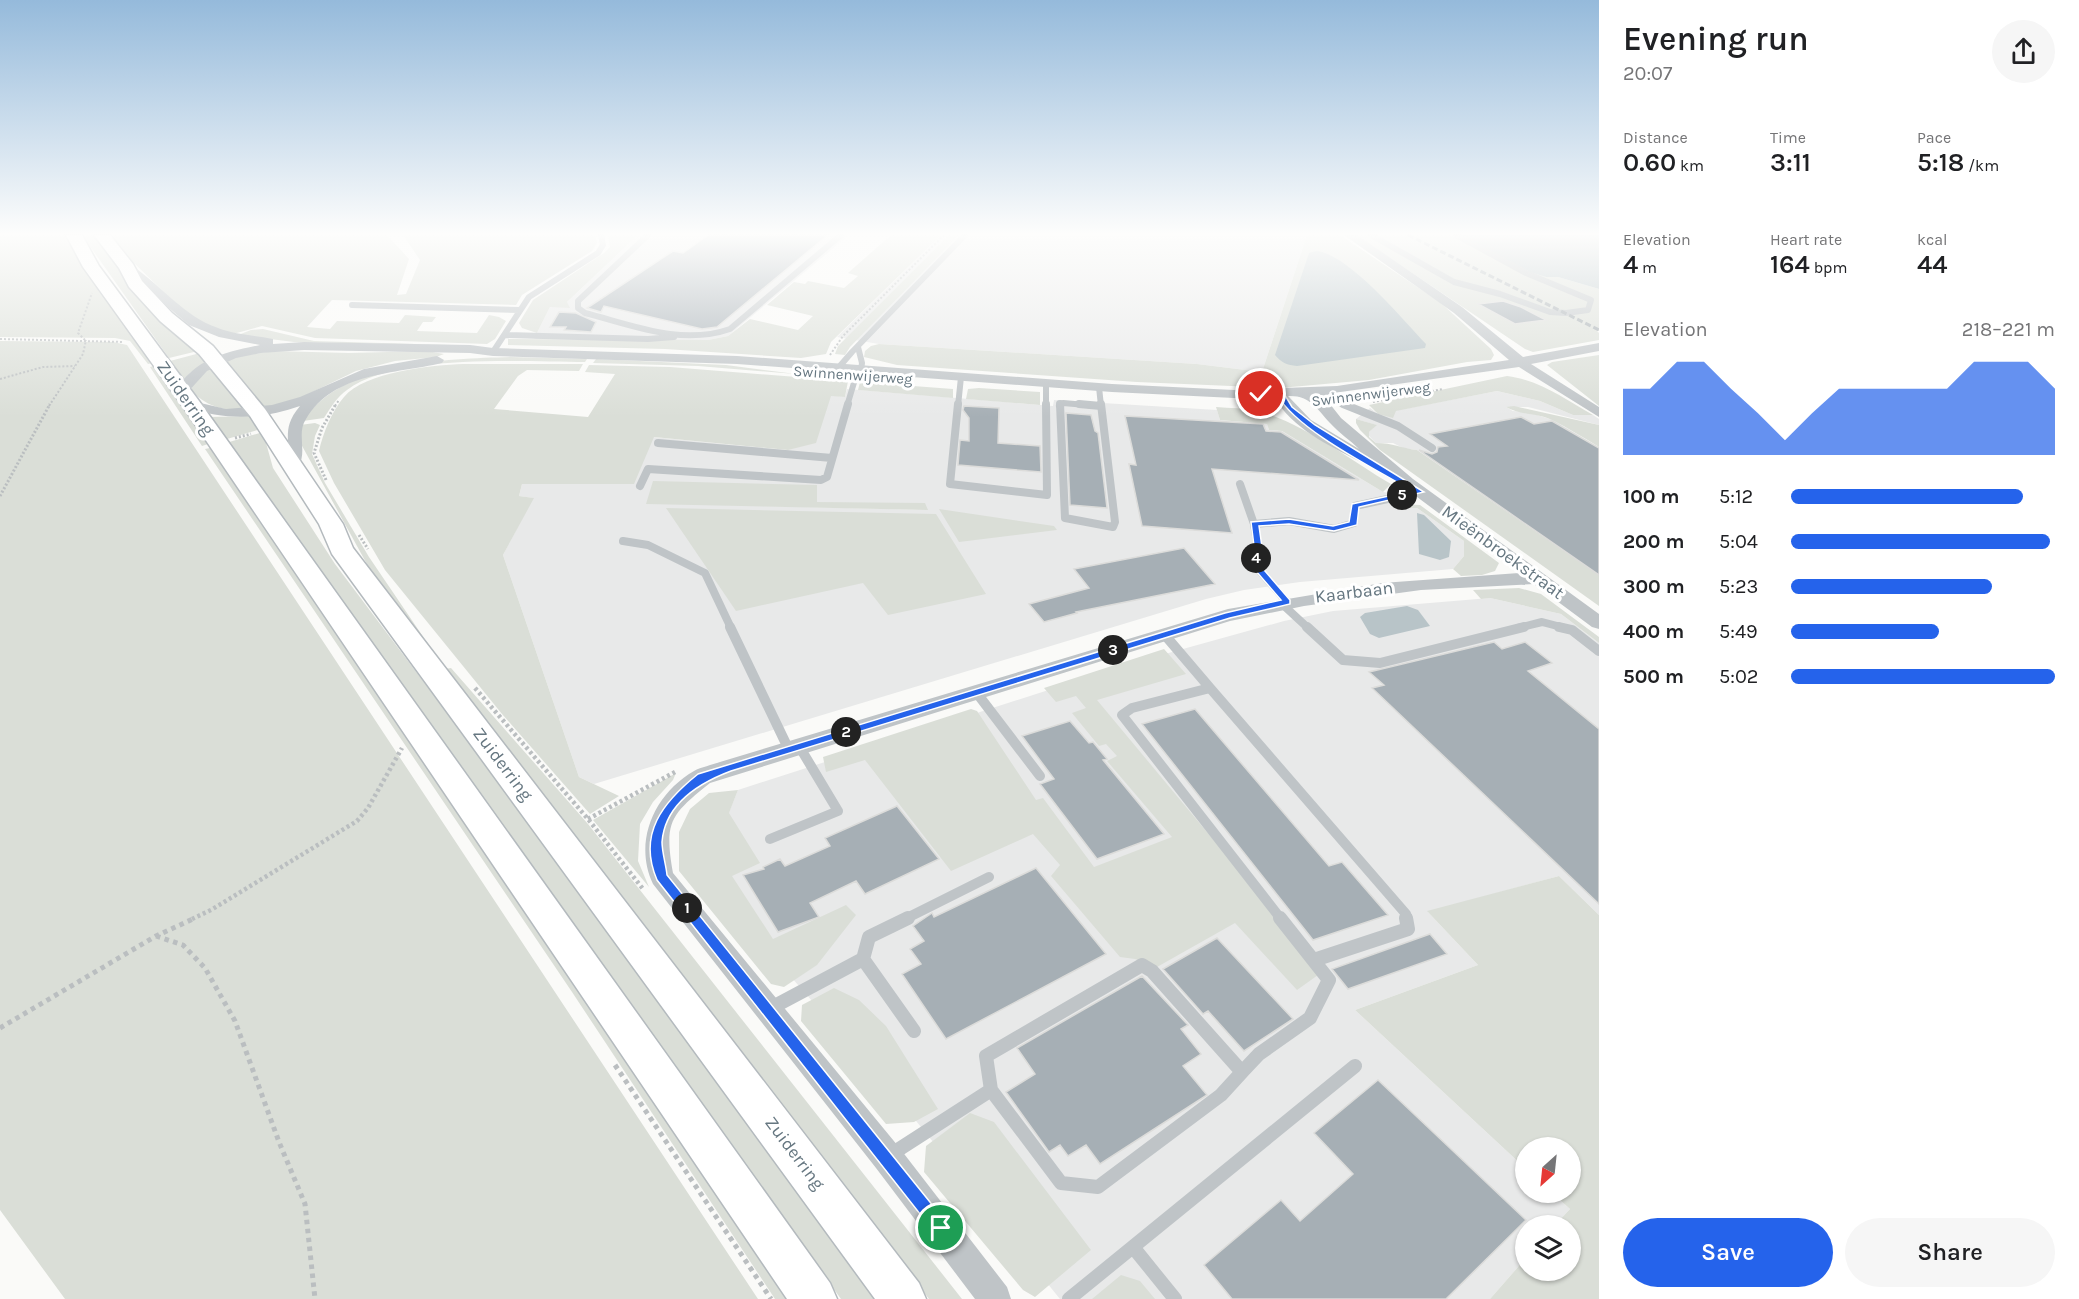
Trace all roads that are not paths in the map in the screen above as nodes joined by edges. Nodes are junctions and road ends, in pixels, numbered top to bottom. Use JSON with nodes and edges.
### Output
{"nodes":[{"id":1,"x":112,"y":296,"type":"edge"},
{"id":2,"x":146,"y":296,"type":"edge"},
{"id":3,"x":163,"y":296,"type":"edge"},
{"id":4,"x":531,"y":296,"type":"edge"},
{"id":5,"x":583,"y":296,"type":"edge"},
{"id":6,"x":769,"y":296,"type":"edge"},
{"id":7,"x":908,"y":296,"type":"edge"},
{"id":8,"x":1437,"y":296,"type":"edge"},
{"id":9,"x":1504,"y":296,"type":"edge"},
{"id":10,"x":1583,"y":296,"type":"edge"},
{"id":11,"x":1592,"y":300,"type":"junction"},
{"id":12,"x":1599,"y":301,"type":"edge"},
{"id":13,"x":352,"y":305,"type":"dead end"},
{"id":14,"x":520,"y":310,"type":"junction"},
{"id":15,"x":505,"y":335,"type":"junction"},
{"id":16,"x":681,"y":337,"type":"junction"},
{"id":17,"x":304,"y":346,"type":"junction"},
{"id":18,"x":858,"y":347,"type":"junction"},
{"id":19,"x":1599,"y":347,"type":"edge"},
{"id":20,"x":493,"y":352,"type":"junction"},
{"id":21,"x":216,"y":361,"type":"junction"},
{"id":22,"x":1520,"y":362,"type":"junction"},
{"id":23,"x":835,"y":366,"type":"junction"},
{"id":24,"x":859,"y":373,"type":"junction"},
{"id":25,"x":960,"y":378,"type":"junction"},
{"id":26,"x":1046,"y":384,"type":"junction"},
{"id":27,"x":1105,"y":388,"type":"junction"},
{"id":28,"x":324,"y":392,"type":"junction"},
{"id":29,"x":1320,"y":397,"type":"junction"},
{"id":30,"x":187,"y":398,"type":"junction"},
{"id":31,"x":1281,"y":405,"type":"junction"},
{"id":32,"x":1101,"y":406,"type":"junction"},
{"id":33,"x":258,"y":413,"type":"junction"},
{"id":34,"x":1599,"y":413,"type":"edge"},
{"id":35,"x":658,"y":443,"type":"dead end"},
{"id":36,"x":1432,"y":448,"type":"dead end"},
{"id":37,"x":832,"y":458,"type":"junction"},
{"id":38,"x":292,"y":464,"type":"junction"},
{"id":39,"x":1240,"y":484,"type":"dead end"},
{"id":40,"x":640,"y":486,"type":"dead end"},
{"id":41,"x":1413,"y":487,"type":"junction"},
{"id":42,"x":1254,"y":524,"type":"junction"},
{"id":43,"x":623,"y":541,"type":"dead end"},
{"id":44,"x":1538,"y":578,"type":"junction"},
{"id":45,"x":1284,"y":603,"type":"junction"},
{"id":46,"x":1599,"y":623,"type":"edge"},
{"id":47,"x":1164,"y":634,"type":"junction"},
{"id":48,"x":1599,"y":651,"type":"edge"},
{"id":49,"x":1210,"y":688,"type":"junction"},
{"id":50,"x":976,"y":692,"type":"junction"},
{"id":51,"x":794,"y":748,"type":"junction"},
{"id":52,"x":1040,"y":776,"type":"dead end"},
{"id":53,"x":771,"y":839,"type":"dead end"},
{"id":54,"x":989,"y":877,"type":"dead end"},
{"id":55,"x":863,"y":959,"type":"junction"},
{"id":56,"x":1314,"y":960,"type":"junction"},
{"id":57,"x":769,"y":1009,"type":"junction"},
{"id":58,"x":914,"y":1031,"type":"dead end"},
{"id":59,"x":1355,"y":1066,"type":"dead end"},
{"id":60,"x":1242,"y":1072,"type":"junction"},
{"id":61,"x":991,"y":1090,"type":"junction"},
{"id":62,"x":886,"y":1157,"type":"junction"},
{"id":63,"x":1133,"y":1247,"type":"junction"},
{"id":64,"x":814,"y":1299,"type":"edge"},
{"id":65,"x":903,"y":1299,"type":"edge"},
{"id":66,"x":995,"y":1299,"type":"edge"},
{"id":67,"x":1069,"y":1299,"type":"edge"},
{"id":68,"x":1175,"y":1299,"type":"edge"}],
"edges":[{"from":1,"to":30,"type":"main road","name":"Zuiderring"},
{"from":2,"to":21,"type":"main road","name":"Zuiderring"},
{"from":3,"to":17,"type":"street","name":"Swinnenwijerweg"},
{"from":4,"to":14,"type":"lane"},
{"from":5,"to":16,"type":"lane"},
{"from":6,"to":16,"type":"lane"},
{"from":7,"to":18,"type":"lane"},
{"from":8,"to":22,"type":"street"},
{"from":9,"to":11,"type":"lane"},
{"from":10,"to":11,"type":"lane"},
{"from":11,"to":12,"type":"lane"},
{"from":13,"to":14,"type":"lane"},
{"from":14,"to":15,"type":"lane"},
{"from":15,"to":16,"type":"lane"},
{"from":15,"to":20,"type":"lane"},
{"from":17,"to":20,"type":"street","name":"Swinnenwijerweg"},
{"from":17,"to":21,"type":"street","name":"Swinnenwijerweg"},
{"from":18,"to":23,"type":"lane"},
{"from":18,"to":24,"type":"lane"},
{"from":19,"to":22,"type":"street","name":"Swinnenwijerweg"},
{"from":20,"to":23,"type":"street","name":"Swinnenwijerweg"},
{"from":20,"to":28,"type":"street","name":"Swinnenwijerweg"},
{"from":21,"to":30,"type":"street","name":"Swinnenwijerweg"},
{"from":21,"to":33,"type":"main road","name":"Zuiderring"},
{"from":22,"to":29,"type":"street","name":"Swinnenwijerweg"},
{"from":22,"to":34,"type":"street"},
{"from":23,"to":24,"type":"street","name":"Swinnenwijerweg"},
{"from":24,"to":25,"type":"street","name":"Swinnenwijerweg"},
{"from":24,"to":37,"type":"lane"},
{"from":25,"to":26,"type":"street","name":"Swinnenwijerweg"},
{"from":25,"to":26,"type":"lane"},
{"from":26,"to":27,"type":"street","name":"Swinnenwijerweg"},
{"from":27,"to":31,"type":"street","name":"Swinnenwijerweg"},
{"from":27,"to":32,"type":"lane"},
{"from":28,"to":33,"type":"street","name":"Swinnenwijerweg"},
{"from":28,"to":38,"type":"street","name":"Swinnenwijerweg"},
{"from":29,"to":31,"type":"street","name":"Swinnenwijerweg"},
{"from":29,"to":36,"type":"lane"},
{"from":29,"to":41,"type":"street","name":"Mieënbroekstraat"},
{"from":30,"to":33,"type":"street","name":"Swinnenwijerweg"},
{"from":30,"to":64,"type":"main road","name":"Zuiderring"},
{"from":31,"to":41,"type":"street","name":"Mieënbroekstraat"},
{"from":32,"to":32,"type":"lane"},
{"from":33,"to":38,"type":"main road","name":"Zuiderring"},
{"from":35,"to":37,"type":"lane"},
{"from":37,"to":40,"type":"lane"},
{"from":38,"to":65,"type":"main road","name":"Zuiderring"},
{"from":39,"to":42,"type":"lane"},
{"from":41,"to":42,"type":"lane"},
{"from":41,"to":44,"type":"street","name":"Mieënbroekstraat"},
{"from":42,"to":45,"type":"lane"},
{"from":43,"to":51,"type":"lane"},
{"from":44,"to":45,"type":"street","name":"Kaarbaan"},
{"from":44,"to":46,"type":"street","name":"Mieënbroekstraat"},
{"from":45,"to":47,"type":"street","name":"Kaarbaan"},
{"from":45,"to":48,"type":"lane"},
{"from":47,"to":49,"type":"lane"},
{"from":47,"to":50,"type":"street","name":"Kaarbaan"},
{"from":49,"to":56,"type":"lane"},
{"from":49,"to":56,"type":"lane"},
{"from":50,"to":51,"type":"street","name":"Kaarbaan"},
{"from":50,"to":52,"type":"lane"},
{"from":51,"to":53,"type":"lane"},
{"from":51,"to":57,"type":"street","name":"Kaarbaan"},
{"from":54,"to":55,"type":"lane"},
{"from":55,"to":57,"type":"lane"},
{"from":55,"to":58,"type":"lane"},
{"from":56,"to":60,"type":"lane"},
{"from":57,"to":62,"type":"street"},
{"from":59,"to":63,"type":"lane"},
{"from":60,"to":61,"type":"lane"},
{"from":60,"to":61,"type":"lane"},
{"from":61,"to":62,"type":"lane"},
{"from":62,"to":66,"type":"street"},
{"from":63,"to":67,"type":"lane"},
{"from":63,"to":68,"type":"lane"}]}
